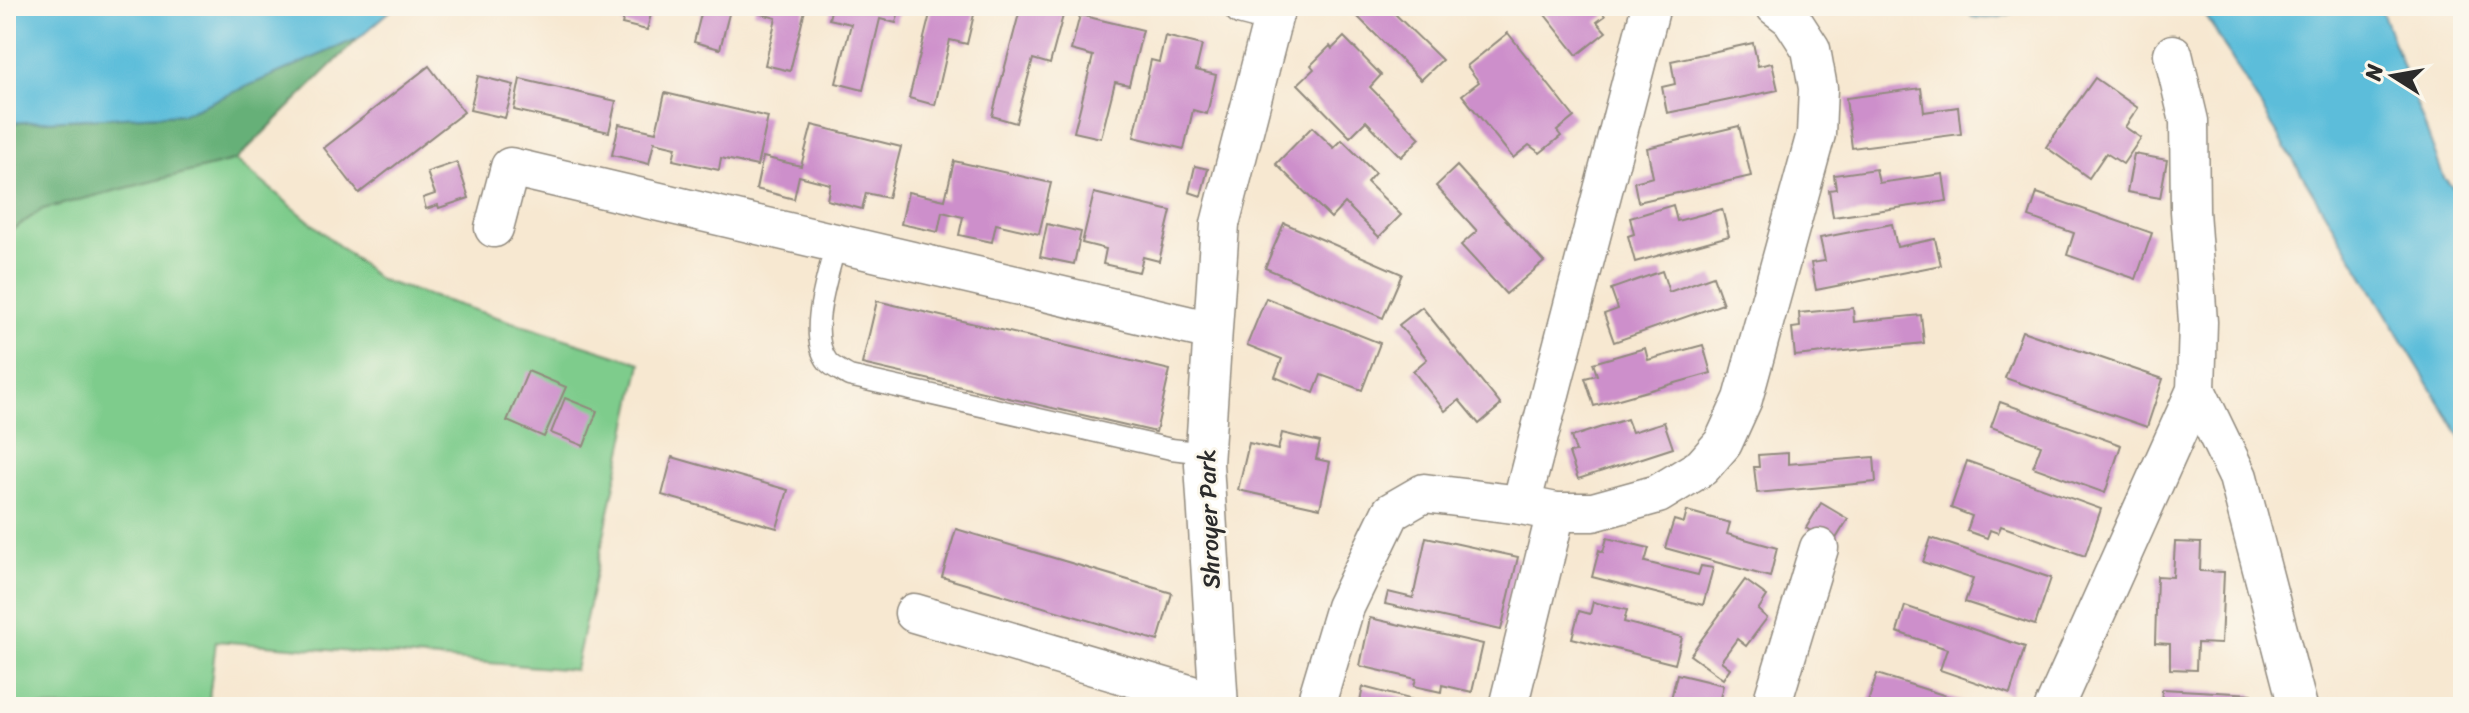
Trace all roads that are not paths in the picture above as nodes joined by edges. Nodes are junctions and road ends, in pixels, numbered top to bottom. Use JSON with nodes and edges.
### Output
{"nodes":[{"id":1,"x":1651,"y":6,"type":"edge"},
{"id":2,"x":1775,"y":6,"type":"edge"},
{"id":3,"x":1264,"y":9,"type":"edge"},
{"id":4,"x":2173,"y":54,"type":"dead end"},
{"id":5,"x":494,"y":228,"type":"dead end"},
{"id":6,"x":836,"y":243,"type":"junction"},
{"id":7,"x":1212,"y":331,"type":"junction"},
{"id":8,"x":2196,"y":390,"type":"junction"},
{"id":9,"x":1205,"y":453,"type":"junction"},
{"id":10,"x":1538,"y":508,"type":"junction"},
{"id":11,"x":1819,"y":548,"type":"dead end"},
{"id":12,"x":914,"y":613,"type":"dead end"},
{"id":13,"x":1219,"y":705,"type":"edge"},
{"id":14,"x":1315,"y":707,"type":"edge"},
{"id":15,"x":1508,"y":707,"type":"edge"},
{"id":16,"x":1771,"y":707,"type":"edge"},
{"id":17,"x":2054,"y":707,"type":"edge"},
{"id":18,"x":2298,"y":707,"type":"edge"}],
"edges":[{"from":1,"to":10,"type":"street"},
{"from":2,"to":10,"type":"street"},
{"from":3,"to":7,"type":"street","name":"Shroyer Park"},
{"from":4,"to":8,"type":"street"},
{"from":5,"to":6,"type":"street"},
{"from":6,"to":7,"type":"street"},
{"from":6,"to":9,"type":"lane"},
{"from":7,"to":9,"type":"street","name":"Shroyer Park"},
{"from":8,"to":17,"type":"street"},
{"from":8,"to":18,"type":"street"},
{"from":9,"to":13,"type":"street","name":"Shroyer Park"},
{"from":10,"to":14,"type":"street"},
{"from":10,"to":15,"type":"street"},
{"from":11,"to":16,"type":"street"},
{"from":12,"to":13,"type":"street"}]}
